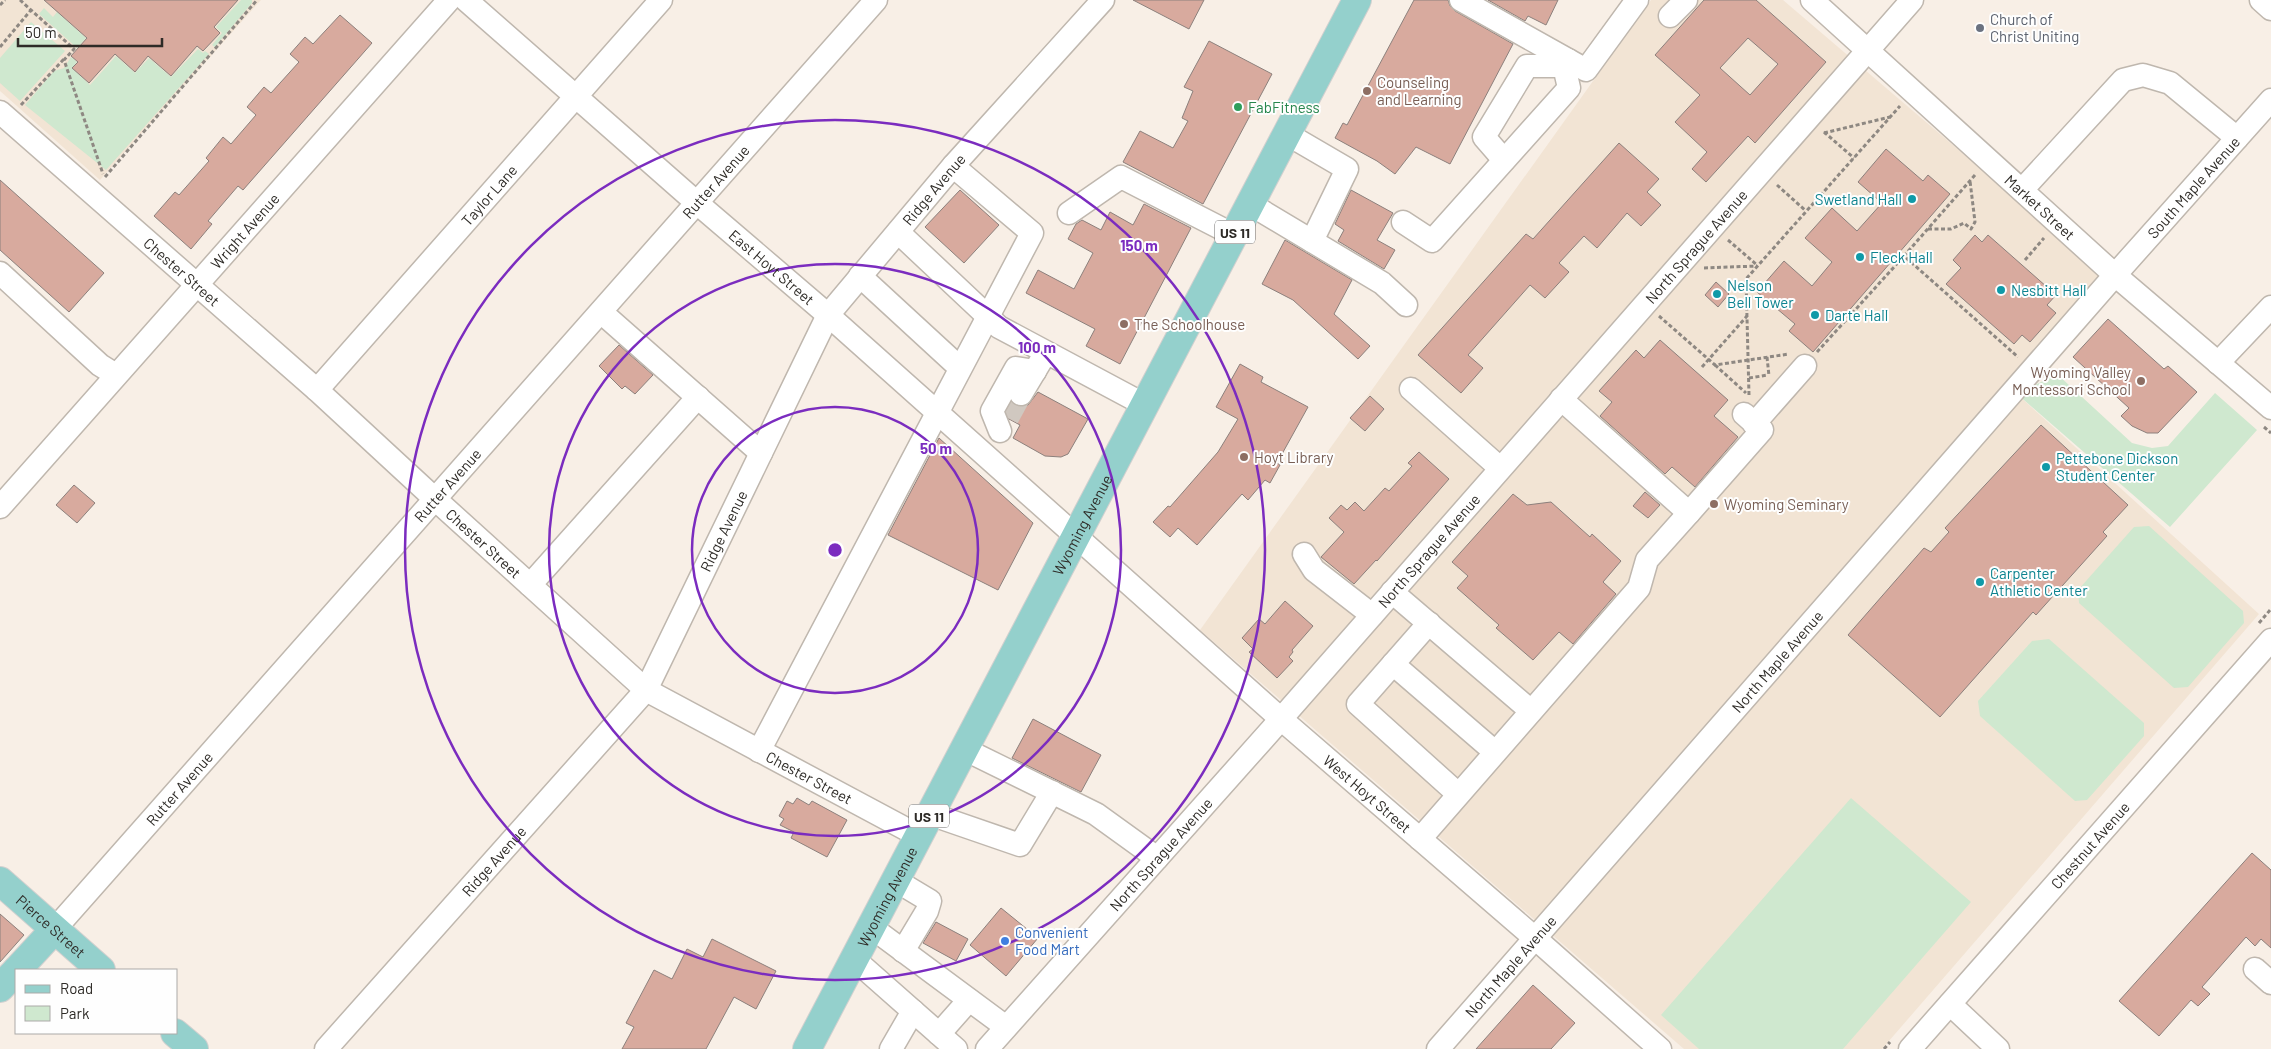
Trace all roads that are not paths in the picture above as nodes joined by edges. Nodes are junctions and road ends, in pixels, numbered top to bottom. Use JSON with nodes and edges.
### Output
{"nodes":[{"id":1,"x":449,"y":0,"type":"edge"},
{"id":2,"x":466,"y":0,"type":"edge"},
{"id":3,"x":661,"y":0,"type":"edge"},
{"id":4,"x":876,"y":0,"type":"edge"},
{"id":5,"x":1357,"y":0,"type":"edge"},
{"id":6,"x":1461,"y":0,"type":"edge"},
{"id":7,"x":1638,"y":0,"type":"edge"},
{"id":8,"x":1686,"y":0,"type":"edge"},
{"id":9,"x":1812,"y":0,"type":"edge"},
{"id":10,"x":1912,"y":0,"type":"edge"},
{"id":11,"x":2261,"y":0,"type":"edge"},
{"id":12,"x":1090,"y":4,"type":"edge"},
{"id":13,"x":2271,"y":9,"type":"edge"},
{"id":14,"x":1670,"y":16,"type":"dead end"},
{"id":15,"x":1868,"y":49,"type":"junction"},
{"id":16,"x":1566,"y":63,"type":"junction"},
{"id":17,"x":576,"y":98,"type":"junction"},
{"id":18,"x":2271,"y":100,"type":"edge"},
{"id":19,"x":9,"y":110,"type":"edge"},
{"id":20,"x":1287,"y":134,"type":"junction"},
{"id":21,"x":2237,"y":138,"type":"junction"},
{"id":22,"x":1504,"y":160,"type":"junction"},
{"id":23,"x":953,"y":166,"type":"junction"},
{"id":24,"x":2022,"y":190,"type":"junction"},
{"id":25,"x":697,"y":203,"type":"junction"},
{"id":26,"x":1250,"y":204,"type":"junction"},
{"id":27,"x":1069,"y":213,"type":"dead end"},
{"id":28,"x":1403,"y":222,"type":"dead end"},
{"id":29,"x":898,"y":232,"type":"junction"},
{"id":30,"x":1234,"y":235,"type":"junction"},
{"id":31,"x":1312,"y":241,"type":"junction"},
{"id":32,"x":0,"y":273,"type":"edge"},
{"id":33,"x":2115,"y":275,"type":"junction"},
{"id":34,"x":860,"y":276,"type":"junction"},
{"id":35,"x":195,"y":285,"type":"junction"},
{"id":36,"x":1406,"y":305,"type":"dead end"},
{"id":37,"x":2271,"y":307,"type":"edge"},
{"id":38,"x":601,"y":312,"type":"junction"},
{"id":39,"x":828,"y":315,"type":"junction"},
{"id":40,"x":988,"y":315,"type":"junction"},
{"id":41,"x":1046,"y":352,"type":"junction"},
{"id":42,"x":2218,"y":363,"type":"junction"},
{"id":43,"x":1805,"y":366,"type":"road end"},
{"id":44,"x":960,"y":368,"type":"junction"},
{"id":45,"x":1035,"y":371,"type":"junction"},
{"id":46,"x":116,"y":375,"type":"junction"},
{"id":47,"x":1411,"y":389,"type":"dead end"},
{"id":48,"x":317,"y":390,"type":"junction"},
{"id":49,"x":1021,"y":394,"type":"tunnel mouth"},
{"id":50,"x":698,"y":397,"type":"junction"},
{"id":51,"x":1561,"y":399,"type":"junction"},
{"id":52,"x":1145,"y":405,"type":"junction"},
{"id":53,"x":2271,"y":408,"type":"edge"},
{"id":54,"x":937,"y":412,"type":"junction"},
{"id":55,"x":761,"y":452,"type":"junction"},
{"id":56,"x":985,"y":455,"type":"junction"},
{"id":57,"x":1500,"y":468,"type":"junction"},
{"id":58,"x":435,"y":500,"type":"junction"},
{"id":59,"x":0,"y":507,"type":"edge"},
{"id":60,"x":1689,"y":512,"type":"junction"},
{"id":61,"x":1076,"y":536,"type":"junction"},
{"id":62,"x":1304,"y":554,"type":"dead end"},
{"id":63,"x":530,"y":585,"type":"junction"},
{"id":64,"x":1392,"y":592,"type":"junction"},
{"id":65,"x":1372,"y":615,"type":"junction"},
{"id":66,"x":1429,"y":623,"type":"junction"},
{"id":67,"x":2271,"y":640,"type":"edge"},
{"id":68,"x":1393,"y":664,"type":"junction"},
{"id":69,"x":646,"y":690,"type":"junction"},
{"id":70,"x":1530,"y":711,"type":"junction"},
{"id":71,"x":1281,"y":719,"type":"junction"},
{"id":72,"x":964,"y":749,"type":"junction"},
{"id":73,"x":759,"y":751,"type":"junction"},
{"id":74,"x":1495,"y":752,"type":"junction"},
{"id":75,"x":1052,"y":792,"type":"junction"},
{"id":76,"x":1458,"y":794,"type":"junction"},
{"id":77,"x":924,"y":825,"type":"junction"},
{"id":78,"x":1420,"y":840,"type":"junction"},
{"id":79,"x":1156,"y":858,"type":"junction"},
{"id":80,"x":895,"y":880,"type":"junction"},
{"id":81,"x":0,"y":881,"type":"edge"},
{"id":82,"x":870,"y":927,"type":"junction"},
{"id":83,"x":54,"y":930,"type":"junction"},
{"id":84,"x":1536,"y":939,"type":"junction"},
{"id":85,"x":903,"y":951,"type":"junction"},
{"id":86,"x":854,"y":958,"type":"junction"},
{"id":87,"x":17,"y":969,"type":"edge"},
{"id":88,"x":100,"y":969,"type":"edge"},
{"id":89,"x":15,"y":971,"type":"edge"},
{"id":90,"x":0,"y":988,"type":"edge"},
{"id":91,"x":969,"y":1000,"type":"junction"},
{"id":92,"x":1950,"y":1004,"type":"junction"},
{"id":93,"x":914,"y":1011,"type":"junction"},
{"id":94,"x":1006,"y":1027,"type":"junction"},
{"id":95,"x":176,"y":1034,"type":"edge"},
{"id":96,"x":939,"y":1034,"type":"junction"},
{"id":97,"x":194,"y":1049,"type":"edge"},
{"id":98,"x":326,"y":1049,"type":"edge"},
{"id":99,"x":806,"y":1049,"type":"edge"},
{"id":100,"x":891,"y":1049,"type":"edge"},
{"id":101,"x":956,"y":1049,"type":"edge"},
{"id":102,"x":987,"y":1049,"type":"edge"},
{"id":103,"x":1438,"y":1049,"type":"edge"},
{"id":104,"x":1660,"y":1049,"type":"edge"},
{"id":105,"x":1910,"y":1049,"type":"edge"},
{"id":106,"x":1998,"y":1049,"type":"edge"}],
"edges":[{"from":1,"to":35,"type":"street","name":"Wright Avenue"},
{"from":2,"to":17,"type":"street","name":"East Hoyt Street"},
{"from":3,"to":17,"type":"street","name":"Taylor Lane"},
{"from":4,"to":25,"type":"street","name":"Rutter Avenue"},
{"from":5,"to":20,"type":"main road","name":"Wyoming Avenue","number":"US 11"},
{"from":6,"to":16,"type":"street"},
{"from":7,"to":16,"type":"street"},
{"from":8,"to":14,"type":"street"},
{"from":9,"to":15,"type":"street","name":"Market Street"},
{"from":10,"to":15,"type":"street","name":"North Sprague Avenue"},
{"from":11,"to":13,"type":"street"},
{"from":12,"to":23,"type":"street","name":"Ridge Avenue"},
{"from":15,"to":24,"type":"street","name":"Market Street"},
{"from":15,"to":51,"type":"street","name":"North Sprague Avenue"},
{"from":16,"to":22,"type":"street"},
{"from":16,"to":22,"type":"street"},
{"from":17,"to":25,"type":"street","name":"East Hoyt Street"},
{"from":17,"to":48,"type":"street","name":"Taylor Lane"},
{"from":18,"to":21,"type":"street","name":"South Maple Avenue"},
{"from":19,"to":35,"type":"street","name":"Chester Street"},
{"from":20,"to":26,"type":"main road","name":"Wyoming Avenue","number":"US 11"},
{"from":20,"to":31,"type":"street"},
{"from":21,"to":24,"type":"street"},
{"from":21,"to":33,"type":"street","name":"South Maple Avenue"},
{"from":22,"to":28,"type":"street"},
{"from":23,"to":29,"type":"street","name":"Ridge Avenue"},
{"from":23,"to":40,"type":"street"},
{"from":24,"to":33,"type":"street","name":"Market Street"},
{"from":25,"to":38,"type":"street","name":"Rutter Avenue"},
{"from":25,"to":39,"type":"street","name":"East Hoyt Street"},
{"from":26,"to":30,"type":"main road","name":"Wyoming Avenue","number":"US 11"},
{"from":26,"to":31,"type":"street"},
{"from":27,"to":30,"type":"street"},
{"from":29,"to":34,"type":"street","name":"Ridge Avenue"},
{"from":29,"to":40,"type":"street"},
{"from":30,"to":52,"type":"main road","name":"Wyoming Avenue","number":"US 11"},
{"from":31,"to":36,"type":"street"},
{"from":32,"to":46,"type":"street"},
{"from":33,"to":42,"type":"street","name":"Market Street"},
{"from":33,"to":84,"type":"street","name":"North Maple Avenue"},
{"from":34,"to":39,"type":"street","name":"Ridge Avenue"},
{"from":34,"to":44,"type":"street"},
{"from":35,"to":46,"type":"street","name":"Wright Avenue"},
{"from":35,"to":48,"type":"street","name":"Chester Street"},
{"from":37,"to":42,"type":"street"},
{"from":38,"to":50,"type":"street"},
{"from":38,"to":58,"type":"street","name":"Rutter Avenue"},
{"from":39,"to":54,"type":"street","name":"East Hoyt Street"},
{"from":39,"to":55,"type":"street","name":"Ridge Avenue"},
{"from":40,"to":41,"type":"street"},
{"from":40,"to":44,"type":"street"},
{"from":41,"to":45,"type":"street"},
{"from":41,"to":52,"type":"street"},
{"from":42,"to":53,"type":"street","name":"Market Street"},
{"from":43,"to":60,"type":"street"},
{"from":44,"to":54,"type":"street"},
{"from":45,"to":49,"type":"street"},
{"from":45,"to":56,"type":"street"},
{"from":46,"to":59,"type":"street","name":"Wright Avenue"},
{"from":47,"to":57,"type":"street"},
{"from":48,"to":58,"type":"street","name":"Chester Street"},
{"from":50,"to":55,"type":"street"},
{"from":50,"to":63,"type":"street"},
{"from":51,"to":57,"type":"street","name":"North Sprague Avenue"},
{"from":51,"to":60,"type":"street"},
{"from":52,"to":61,"type":"main road","name":"Wyoming Avenue","number":"US 11"},
{"from":54,"to":56,"type":"street","name":"East Hoyt Street"},
{"from":54,"to":73,"type":"street"},
{"from":55,"to":69,"type":"street","name":"Ridge Avenue"},
{"from":56,"to":61,"type":"street","name":"East Hoyt Street"},
{"from":57,"to":64,"type":"street","name":"North Sprague Avenue"},
{"from":58,"to":63,"type":"street","name":"Chester Street"},
{"from":58,"to":83,"type":"street","name":"Rutter Avenue"},
{"from":60,"to":70,"type":"street"},
{"from":61,"to":71,"type":"street","name":"West Hoyt Street"},
{"from":61,"to":72,"type":"main road","name":"Wyoming Avenue","number":"US 11"},
{"from":62,"to":65,"type":"street"},
{"from":63,"to":69,"type":"street","name":"Chester Street"},
{"from":64,"to":65,"type":"street","name":"North Sprague Avenue"},
{"from":64,"to":66,"type":"street"},
{"from":65,"to":71,"type":"street","name":"North Sprague Avenue"},
{"from":66,"to":68,"type":"street"},
{"from":66,"to":70,"type":"street"},
{"from":67,"to":92,"type":"street","name":"Chestnut Avenue"},
{"from":68,"to":74,"type":"street"},
{"from":68,"to":76,"type":"street"},
{"from":69,"to":73,"type":"street","name":"Chester Street"},
{"from":69,"to":98,"type":"street","name":"Ridge Avenue"},
{"from":70,"to":74,"type":"street"},
{"from":71,"to":78,"type":"street","name":"West Hoyt Street"},
{"from":71,"to":79,"type":"street","name":"North Sprague Avenue"},
{"from":72,"to":75,"type":"street"},
{"from":72,"to":77,"type":"main road","name":"Wyoming Avenue","number":"US 11"},
{"from":73,"to":77,"type":"street","name":"Chester Street"},
{"from":74,"to":76,"type":"street"},
{"from":75,"to":77,"type":"street","name":"Chester Street"},
{"from":75,"to":79,"type":"street"},
{"from":76,"to":78,"type":"street"},
{"from":77,"to":80,"type":"main road","name":"Wyoming Avenue","number":"US 11"},
{"from":78,"to":84,"type":"street","name":"West Hoyt Street"},
{"from":79,"to":94,"type":"street","name":"North Sprague Avenue"},
{"from":80,"to":82,"type":"main road","name":"Wyoming Avenue","number":"US 11"},
{"from":80,"to":85,"type":"street"},
{"from":81,"to":83,"type":"main road","name":"Pierce Street"},
{"from":82,"to":85,"type":"street"},
{"from":82,"to":86,"type":"main road","name":"Wyoming Avenue","number":"US 11"},
{"from":83,"to":87,"type":"main road","name":"Rutter Avenue"},
{"from":83,"to":88,"type":"main road","name":"Pierce Street"},
{"from":84,"to":103,"type":"street","name":"North Maple Avenue"},
{"from":84,"to":104,"type":"street","name":"West Hoyt Street"},
{"from":85,"to":91,"type":"street"},
{"from":86,"to":93,"type":"street"},
{"from":86,"to":99,"type":"main road","name":"Wyoming Avenue","number":"US 11"},
{"from":89,"to":90,"type":"main road","name":"Rutter Avenue"},
{"from":91,"to":94,"type":"street"},
{"from":91,"to":96,"type":"street"},
{"from":92,"to":105,"type":"street","name":"Chestnut Avenue"},
{"from":92,"to":106,"type":"street"},
{"from":93,"to":96,"type":"street"},
{"from":93,"to":100,"type":"street"},
{"from":94,"to":102,"type":"street","name":"North Sprague Avenue"},
{"from":95,"to":97,"type":"main road"},
{"from":96,"to":101,"type":"street"}]}
